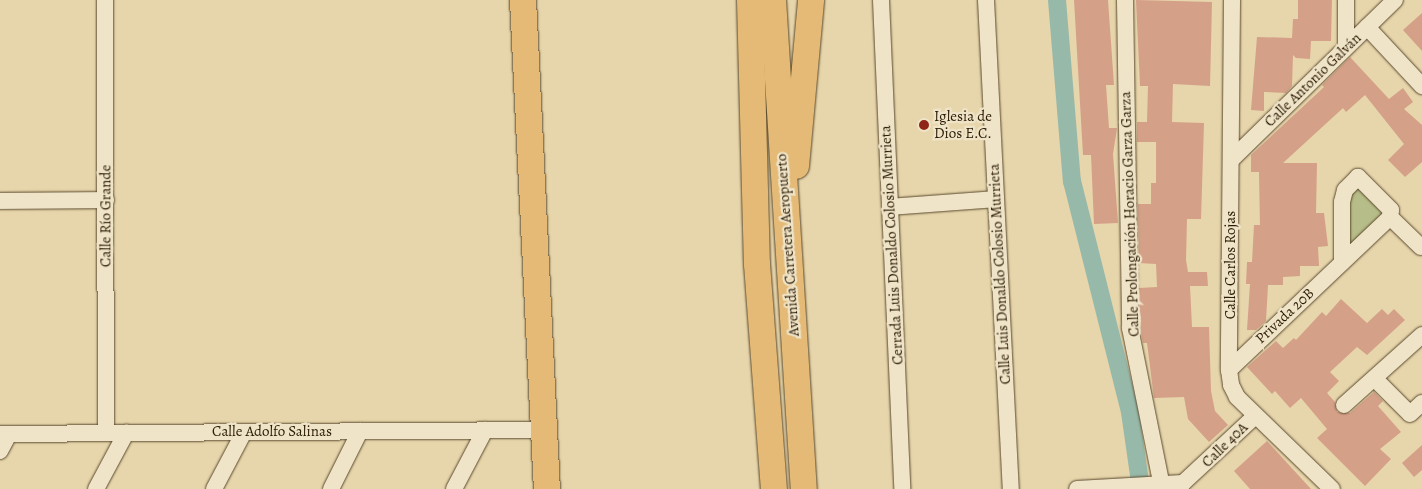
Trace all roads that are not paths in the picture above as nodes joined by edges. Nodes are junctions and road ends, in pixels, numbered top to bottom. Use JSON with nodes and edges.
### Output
{"nodes":[{"id":1,"x":105,"y":0,"type":"edge"},
{"id":2,"x":523,"y":0,"type":"edge"},
{"id":3,"x":750,"y":0,"type":"edge"},
{"id":4,"x":773,"y":0,"type":"edge"},
{"id":5,"x":811,"y":0,"type":"edge"},
{"id":6,"x":881,"y":0,"type":"edge"},
{"id":7,"x":986,"y":0,"type":"edge"},
{"id":8,"x":1125,"y":0,"type":"edge"},
{"id":9,"x":1232,"y":0,"type":"edge"},
{"id":10,"x":1346,"y":0,"type":"edge"},
{"id":11,"x":1394,"y":0,"type":"edge"},
{"id":12,"x":1367,"y":27,"type":"junction"},
{"id":13,"x":1346,"y":47,"type":"junction"},
{"id":14,"x":1422,"y":86,"type":"edge"},
{"id":15,"x":1231,"y":160,"type":"junction"},
{"id":16,"x":996,"y":199,"type":"junction"},
{"id":17,"x":106,"y":200,"type":"junction"},
{"id":18,"x":0,"y":202,"type":"edge"},
{"id":19,"x":890,"y":207,"type":"junction"},
{"id":20,"x":1390,"y":217,"type":"junction"},
{"id":21,"x":1421,"y":247,"type":"edge"},
{"id":22,"x":1342,"y":262,"type":"junction"},
{"id":23,"x":791,"y":269,"type":"junction"},
{"id":24,"x":1422,"y":335,"type":"edge"},
{"id":25,"x":1229,"y":370,"type":"junction"},
{"id":26,"x":1375,"y":379,"type":"junction"},
{"id":27,"x":1422,"y":403,"type":"edge"},
{"id":28,"x":1344,"y":405,"type":"dead end"},
{"id":29,"x":1255,"y":416,"type":"junction"},
{"id":30,"x":485,"y":430,"type":"junction"},
{"id":31,"x":544,"y":430,"type":"junction"},
{"id":32,"x":360,"y":431,"type":"junction"},
{"id":33,"x":244,"y":432,"type":"junction"},
{"id":34,"x":106,"y":433,"type":"junction"},
{"id":35,"x":126,"y":433,"type":"junction"},
{"id":36,"x":5,"y":434,"type":"edge"},
{"id":37,"x":0,"y":451,"type":"edge"},
{"id":38,"x":773,"y":482,"type":"edge"},
{"id":39,"x":1164,"y":487,"type":"edge"},
{"id":40,"x":96,"y":489,"type":"edge"},
{"id":41,"x":214,"y":489,"type":"edge"},
{"id":42,"x":331,"y":489,"type":"edge"},
{"id":43,"x":454,"y":489,"type":"edge"},
{"id":44,"x":547,"y":489,"type":"edge"},
{"id":45,"x":804,"y":489,"type":"edge"},
{"id":46,"x":902,"y":489,"type":"edge"},
{"id":47,"x":1010,"y":489,"type":"edge"},
{"id":48,"x":1077,"y":489,"type":"edge"},
{"id":49,"x":1332,"y":489,"type":"edge"}],
"edges":[{"from":1,"to":17,"type":"street","name":"Calle Río Grande"},
{"from":2,"to":31,"type":"main road"},
{"from":3,"to":38,"type":"main road","name":"Avenida Carretera Aeropuerto"},
{"from":4,"to":23,"type":"main road","name":"Avenida Carretera Aeropuerto"},
{"from":5,"to":23,"type":"main road"},
{"from":6,"to":19,"type":"street","name":"Cerrada Luis Donaldo Colosio Murrieta"},
{"from":7,"to":16,"type":"street","name":"Calle Luis Donaldo Colosio Murrieta"},
{"from":8,"to":39,"type":"street","name":"Calle Prolongación Horacio Garza Garza"},
{"from":9,"to":15,"type":"street","name":"Calle Carlos Rojas"},
{"from":10,"to":13,"type":"street"},
{"from":11,"to":12,"type":"street","name":"Calle Antonio Galván"},
{"from":12,"to":13,"type":"street","name":"Calle Antonio Galván"},
{"from":12,"to":14,"type":"street"},
{"from":13,"to":15,"type":"street","name":"Calle Antonio Galván"},
{"from":15,"to":25,"type":"street","name":"Calle Carlos Rojas"},
{"from":16,"to":19,"type":"street"},
{"from":16,"to":47,"type":"street","name":"Calle Luis Donaldo Colosio Murrieta"},
{"from":17,"to":18,"type":"street"},
{"from":17,"to":34,"type":"street","name":"Calle Río Grande"},
{"from":19,"to":46,"type":"street","name":"Cerrada Luis Donaldo Colosio Murrieta"},
{"from":20,"to":21,"type":"street"},
{"from":20,"to":22,"type":"street","name":"Privada 20B"},
{"from":20,"to":22,"type":"street"},
{"from":22,"to":25,"type":"street","name":"Privada 20B"},
{"from":23,"to":45,"type":"main road","name":"Avenida Carretera Aeropuerto"},
{"from":24,"to":26,"type":"street"},
{"from":25,"to":29,"type":"street","name":"Calle Carlos Rojas"},
{"from":26,"to":27,"type":"street"},
{"from":26,"to":28,"type":"street"},
{"from":29,"to":39,"type":"street","name":"Calle 40A"},
{"from":29,"to":49,"type":"street","name":"Calle Carlos Rojas"},
{"from":30,"to":31,"type":"street","name":"Calle Adolfo Salinas"},
{"from":30,"to":32,"type":"street","name":"Calle Adolfo Salinas"},
{"from":30,"to":43,"type":"street"},
{"from":31,"to":44,"type":"main road"},
{"from":32,"to":33,"type":"street","name":"Calle Adolfo Salinas"},
{"from":32,"to":42,"type":"street"},
{"from":33,"to":35,"type":"street","name":"Calle Adolfo Salinas"},
{"from":33,"to":41,"type":"street"},
{"from":34,"to":35,"type":"street","name":"Calle Adolfo Salinas"},
{"from":34,"to":36,"type":"street","name":"Calle Adolfo Salinas"},
{"from":35,"to":40,"type":"street"},
{"from":36,"to":37,"type":"street"},
{"from":39,"to":48,"type":"street","name":"Calle 40A"}]}
